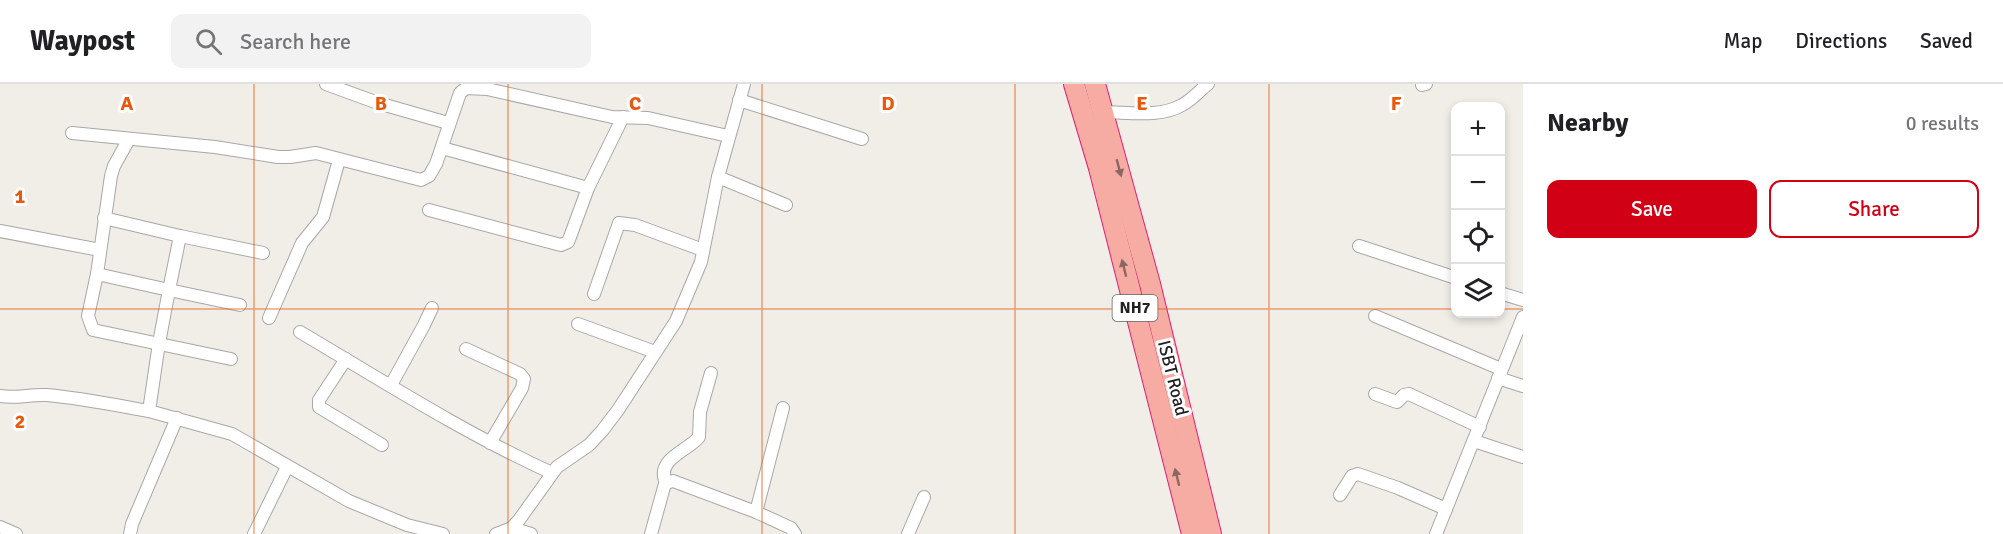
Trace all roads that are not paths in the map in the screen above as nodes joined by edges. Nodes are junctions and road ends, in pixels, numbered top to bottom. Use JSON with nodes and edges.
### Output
{"nodes":[{"id":1,"x":326,"y":84,"type":"edge"},
{"id":2,"x":744,"y":84,"type":"edge"},
{"id":3,"x":1074,"y":84,"type":"edge"},
{"id":4,"x":1095,"y":84,"type":"edge"},
{"id":5,"x":1208,"y":84,"type":"edge"},
{"id":6,"x":340,"y":87,"type":"edge"},
{"id":7,"x":739,"y":100,"type":"junction"},
{"id":8,"x":1103,"y":112,"type":"junction"},
{"id":9,"x":623,"y":117,"type":"junction"},
{"id":10,"x":448,"y":123,"type":"junction"},
{"id":11,"x":72,"y":134,"type":"dead end"},
{"id":12,"x":728,"y":136,"type":"junction"},
{"id":13,"x":129,"y":139,"type":"junction"},
{"id":14,"x":862,"y":139,"type":"dead end"},
{"id":15,"x":442,"y":148,"type":"junction"},
{"id":16,"x":339,"y":160,"type":"junction"},
{"id":17,"x":718,"y":177,"type":"junction"},
{"id":18,"x":588,"y":188,"type":"junction"},
{"id":19,"x":786,"y":205,"type":"dead end"},
{"id":20,"x":429,"y":210,"type":"dead end"},
{"id":21,"x":104,"y":218,"type":"junction"},
{"id":22,"x":0,"y":231,"type":"edge"},
{"id":23,"x":180,"y":236,"type":"junction"},
{"id":24,"x":1359,"y":246,"type":"dead end"},
{"id":25,"x":100,"y":250,"type":"junction"},
{"id":26,"x":703,"y":250,"type":"junction"},
{"id":27,"x":263,"y":253,"type":"dead end"},
{"id":28,"x":97,"y":274,"type":"junction"},
{"id":29,"x":1451,"y":277,"type":"edge"},
{"id":30,"x":169,"y":290,"type":"junction"},
{"id":31,"x":594,"y":294,"type":"dead end"},
{"id":32,"x":1505,"y":295,"type":"edge"},
{"id":33,"x":1523,"y":300,"type":"edge"},
{"id":34,"x":240,"y":305,"type":"dead end"},
{"id":35,"x":432,"y":308,"type":"dead end"},
{"id":36,"x":1375,"y":316,"type":"dead end"},
{"id":37,"x":1523,"y":317,"type":"edge"},
{"id":38,"x":269,"y":318,"type":"dead end"},
{"id":39,"x":578,"y":324,"type":"dead end"},
{"id":40,"x":300,"y":332,"type":"dead end"},
{"id":41,"x":1520,"y":332,"type":"edge"},
{"id":42,"x":159,"y":343,"type":"junction"},
{"id":43,"x":466,"y":349,"type":"dead end"},
{"id":44,"x":655,"y":352,"type":"junction"},
{"id":45,"x":231,"y":359,"type":"dead end"},
{"id":46,"x":346,"y":359,"type":"junction"},
{"id":47,"x":711,"y":373,"type":"dead end"},
{"id":48,"x":1499,"y":373,"type":"junction"},
{"id":49,"x":391,"y":385,"type":"junction"},
{"id":50,"x":1523,"y":386,"type":"edge"},
{"id":51,"x":1375,"y":394,"type":"dead end"},
{"id":52,"x":0,"y":396,"type":"edge"},
{"id":53,"x":783,"y":408,"type":"dead end"},
{"id":54,"x":149,"y":411,"type":"junction"},
{"id":55,"x":177,"y":418,"type":"junction"},
{"id":56,"x":1480,"y":427,"type":"junction"},
{"id":57,"x":1474,"y":441,"type":"junction"},
{"id":58,"x":490,"y":443,"type":"junction"},
{"id":59,"x":382,"y":445,"type":"dead end"},
{"id":60,"x":1523,"y":457,"type":"edge"},
{"id":61,"x":287,"y":467,"type":"junction"},
{"id":62,"x":552,"y":473,"type":"junction"},
{"id":63,"x":666,"y":483,"type":"junction"},
{"id":64,"x":1340,"y":495,"type":"dead end"},
{"id":65,"x":924,"y":497,"type":"dead end"},
{"id":66,"x":1446,"y":509,"type":"junction"},
{"id":67,"x":756,"y":512,"type":"junction"},
{"id":68,"x":0,"y":527,"type":"edge"},
{"id":69,"x":509,"y":531,"type":"edge"},
{"id":70,"x":419,"y":532,"type":"edge"},
{"id":71,"x":16,"y":534,"type":"edge"},
{"id":72,"x":130,"y":534,"type":"edge"},
{"id":73,"x":254,"y":534,"type":"edge"},
{"id":74,"x":443,"y":534,"type":"edge"},
{"id":75,"x":496,"y":534,"type":"edge"},
{"id":76,"x":531,"y":534,"type":"edge"},
{"id":77,"x":651,"y":534,"type":"edge"},
{"id":78,"x":795,"y":534,"type":"edge"},
{"id":79,"x":908,"y":534,"type":"edge"},
{"id":80,"x":1192,"y":534,"type":"edge"},
{"id":81,"x":1211,"y":534,"type":"edge"},
{"id":82,"x":1436,"y":534,"type":"edge"}],
"edges":[{"from":1,"to":6,"type":"street"},
{"from":2,"to":7,"type":"street"},
{"from":80,"to":3,"type":"highway","number":"NH7","one_way":true},
{"from":4,"to":8,"type":"highway","name":"ISBT Road","number":"NH7"},
{"from":5,"to":8,"type":"street"},
{"from":6,"to":10,"type":"street"},
{"from":7,"to":12,"type":"street"},
{"from":7,"to":14,"type":"street"},
{"from":8,"to":81,"type":"highway","name":"ISBT Road","number":"NH7","one_way":true},
{"from":9,"to":10,"type":"street"},
{"from":9,"to":12,"type":"street"},
{"from":9,"to":18,"type":"street"},
{"from":10,"to":15,"type":"street"},
{"from":11,"to":13,"type":"street"},
{"from":12,"to":17,"type":"street"},
{"from":13,"to":16,"type":"street"},
{"from":13,"to":21,"type":"street"},
{"from":15,"to":16,"type":"street"},
{"from":15,"to":18,"type":"street"},
{"from":16,"to":38,"type":"street"},
{"from":17,"to":19,"type":"street"},
{"from":17,"to":26,"type":"street"},
{"from":18,"to":20,"type":"street"},
{"from":21,"to":23,"type":"street"},
{"from":21,"to":25,"type":"street"},
{"from":22,"to":25,"type":"street"},
{"from":23,"to":27,"type":"street"},
{"from":23,"to":30,"type":"street"},
{"from":24,"to":29,"type":"street"},
{"from":25,"to":28,"type":"street"},
{"from":26,"to":31,"type":"street"},
{"from":26,"to":44,"type":"street"},
{"from":28,"to":30,"type":"street"},
{"from":28,"to":42,"type":"street"},
{"from":30,"to":34,"type":"street"},
{"from":30,"to":42,"type":"street"},
{"from":32,"to":33,"type":"street"},
{"from":35,"to":49,"type":"street"},
{"from":36,"to":48,"type":"street"},
{"from":37,"to":41,"type":"street"},
{"from":39,"to":44,"type":"street"},
{"from":40,"to":46,"type":"street"},
{"from":41,"to":48,"type":"street"},
{"from":42,"to":45,"type":"street"},
{"from":42,"to":54,"type":"street"},
{"from":43,"to":58,"type":"street"},
{"from":44,"to":62,"type":"street"},
{"from":46,"to":49,"type":"street"},
{"from":46,"to":59,"type":"street"},
{"from":47,"to":63,"type":"street"},
{"from":48,"to":50,"type":"street"},
{"from":48,"to":56,"type":"street"},
{"from":49,"to":58,"type":"street"},
{"from":51,"to":56,"type":"street"},
{"from":52,"to":54,"type":"street"},
{"from":53,"to":67,"type":"street"},
{"from":54,"to":55,"type":"street"},
{"from":55,"to":61,"type":"street"},
{"from":55,"to":72,"type":"street"},
{"from":56,"to":57,"type":"street"},
{"from":57,"to":60,"type":"street"},
{"from":57,"to":66,"type":"street"},
{"from":58,"to":62,"type":"street"},
{"from":61,"to":70,"type":"street"},
{"from":61,"to":73,"type":"street"},
{"from":62,"to":69,"type":"street"},
{"from":63,"to":67,"type":"street"},
{"from":63,"to":77,"type":"street"},
{"from":64,"to":66,"type":"street"},
{"from":65,"to":79,"type":"street"},
{"from":66,"to":82,"type":"street"},
{"from":67,"to":78,"type":"street"},
{"from":68,"to":71,"type":"street"},
{"from":69,"to":75,"type":"street"},
{"from":69,"to":76,"type":"street"},
{"from":70,"to":74,"type":"street"}]}
